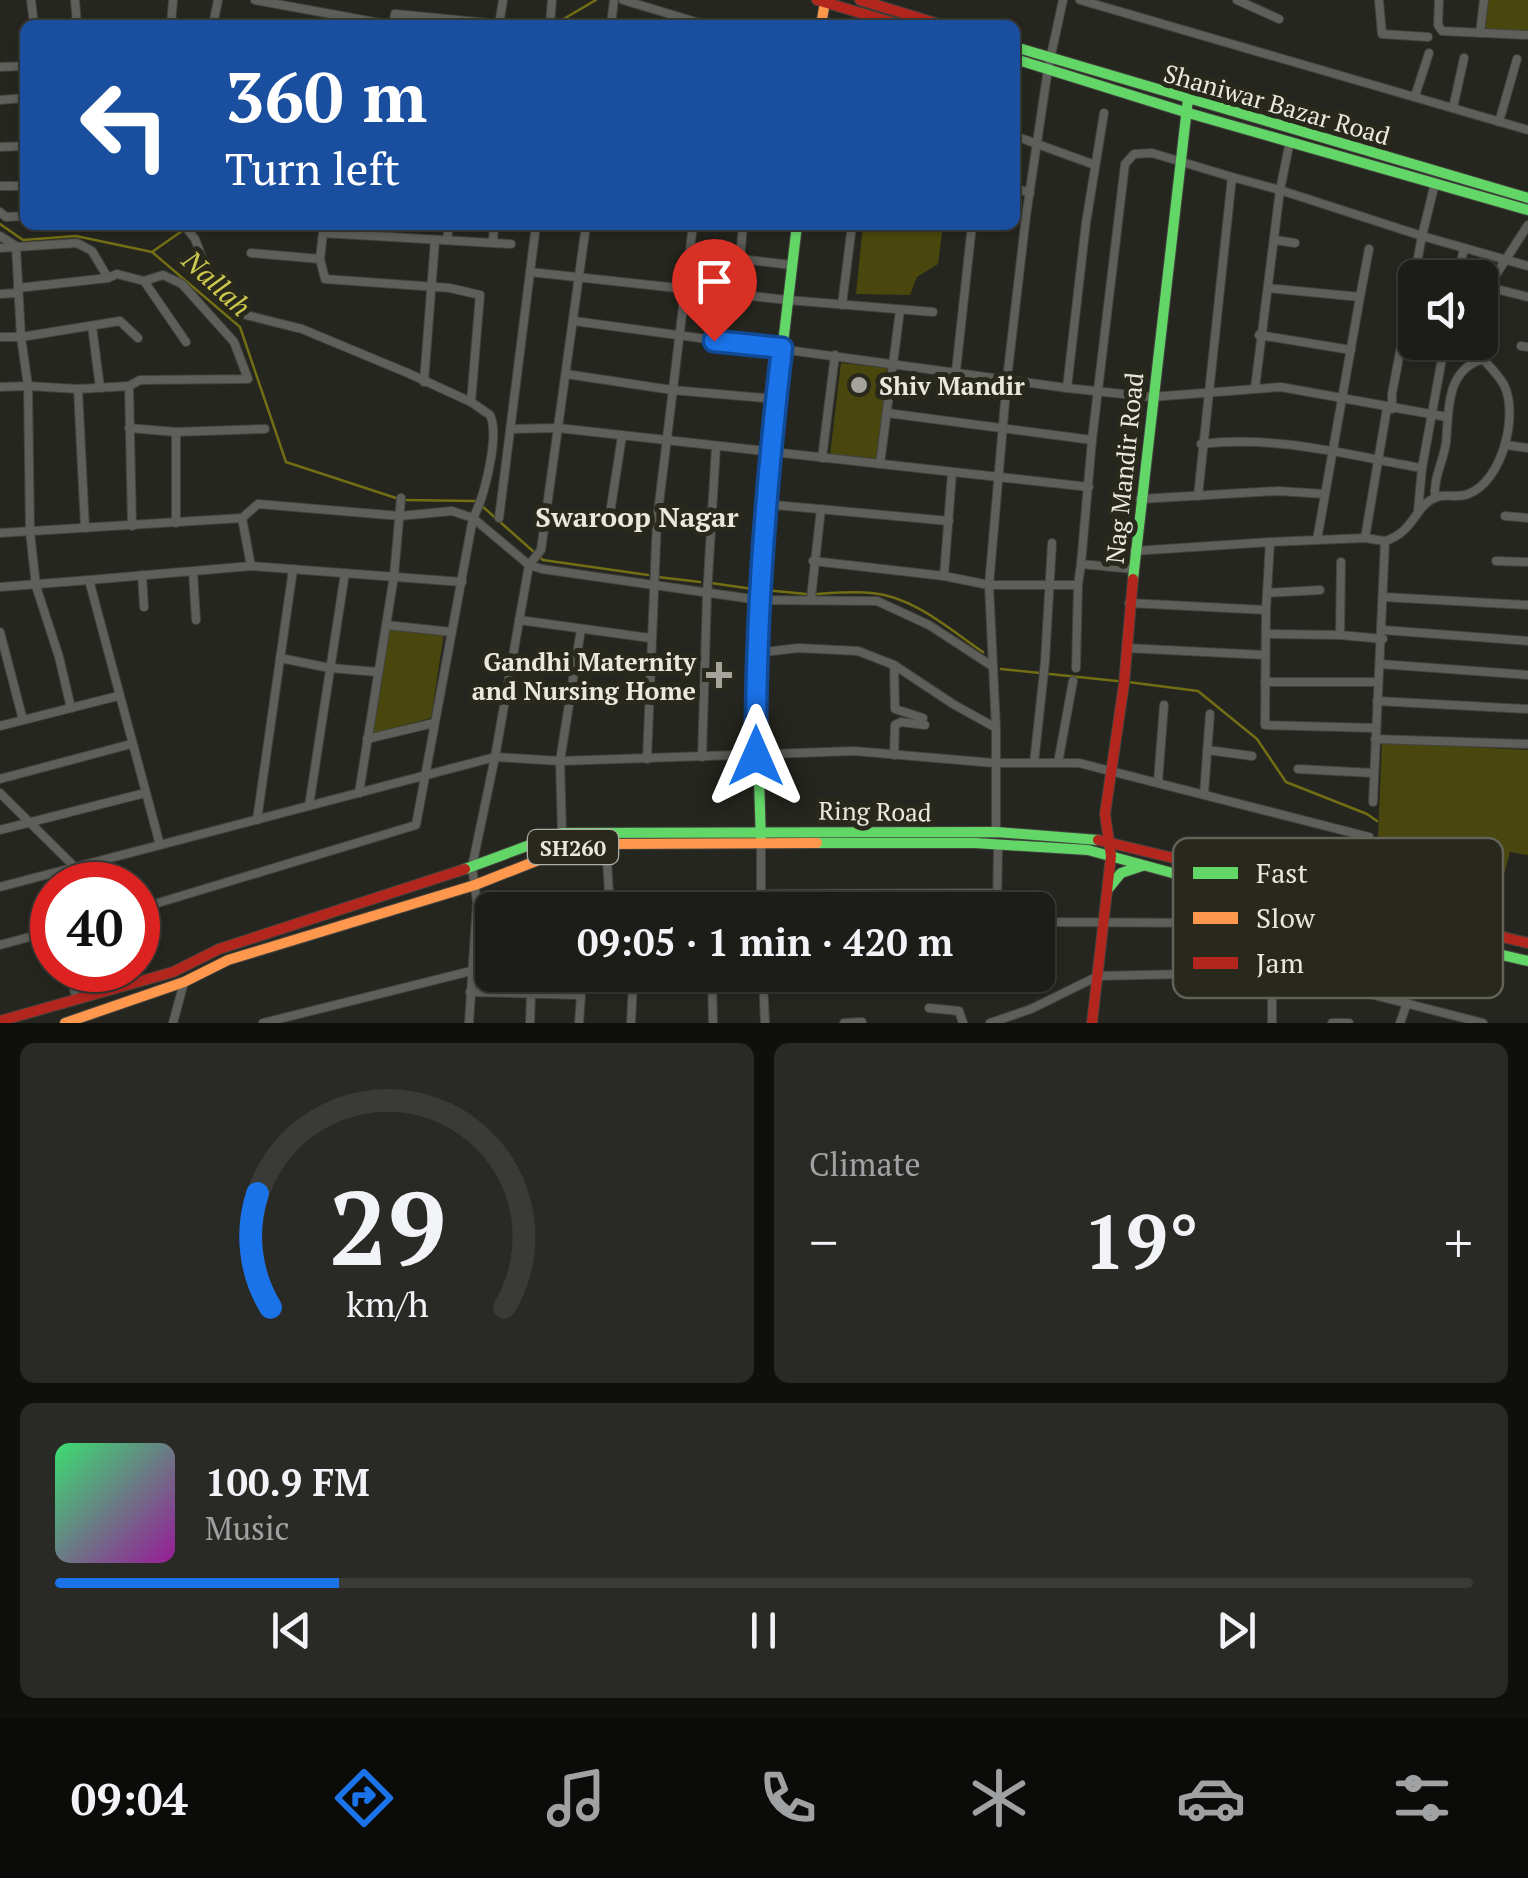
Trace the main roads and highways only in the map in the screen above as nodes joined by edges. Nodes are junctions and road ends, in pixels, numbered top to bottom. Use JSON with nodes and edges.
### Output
{"nodes":[{"id":1,"x":860,"y":0,"type":"edge"},
{"id":2,"x":821,"y":1,"type":"edge"},
{"id":3,"x":884,"y":20,"type":"edge"},
{"id":4,"x":926,"y":20,"type":"edge"},
{"id":5,"x":1020,"y":49,"type":"edge"},
{"id":6,"x":1020,"y":60,"type":"edge"},
{"id":7,"x":1049,"y":63,"type":"junction"},
{"id":8,"x":1187,"y":106,"type":"junction"},
{"id":9,"x":1528,"y":198,"type":"edge"},
{"id":10,"x":1528,"y":210,"type":"edge"},
{"id":11,"x":796,"y":230,"type":"edge"},
{"id":12,"x":761,"y":836,"type":"junction"},
{"id":13,"x":1107,"y":842,"type":"junction"},
{"id":14,"x":1111,"y":856,"type":"junction"},
{"id":15,"x":1173,"y":858,"type":"edge"},
{"id":16,"x":1142,"y":866,"type":"junction"},
{"id":17,"x":1173,"y":874,"type":"edge"},
{"id":18,"x":1108,"y":889,"type":"junction"},
{"id":19,"x":1503,"y":937,"type":"edge"},
{"id":20,"x":1528,"y":943,"type":"edge"},
{"id":21,"x":1503,"y":955,"type":"edge"},
{"id":22,"x":1528,"y":961,"type":"edge"},
{"id":23,"x":0,"y":1021,"type":"edge"},
{"id":24,"x":65,"y":1023,"type":"edge"},
{"id":25,"x":1092,"y":1023,"type":"edge"}],
"edges":[{"from":1,"to":4,"type":"main road"},
{"from":2,"to":3,"type":"main road"},
{"from":5,"to":7,"type":"main road"},
{"from":6,"to":7,"type":"main road"},
{"from":7,"to":8,"type":"main road"},
{"from":8,"to":9,"type":"main road","name":"Shaniwar Bazar Road"},
{"from":8,"to":10,"type":"main road"},
{"from":8,"to":13,"type":"main road","name":"Nag Mandir Road"},
{"from":11,"to":12,"type":"main road"},
{"from":12,"to":13,"type":"main road","name":"Ring Road","number":"SH260"},
{"from":12,"to":14,"type":"main road","name":"Ring Road","number":"SH260"},
{"from":12,"to":23,"type":"main road","name":"Ring Road","number":"SH260"},
{"from":12,"to":24,"type":"main road","name":"Ring Road","number":"SH260"},
{"from":13,"to":14,"type":"main road","name":"Nag Mandir Road"},
{"from":13,"to":15,"type":"main road","name":"Ring Road","number":"SH260"},
{"from":14,"to":16,"type":"main road","number":"SH260"},
{"from":14,"to":18,"type":"main road"},
{"from":16,"to":17,"type":"main road","number":"SH260"},
{"from":16,"to":18,"type":"main road"},
{"from":18,"to":25,"type":"main road"},
{"from":19,"to":20,"type":"main road","name":"Ring Road","number":"SH260"},
{"from":21,"to":22,"type":"main road","number":"SH260"}]}
